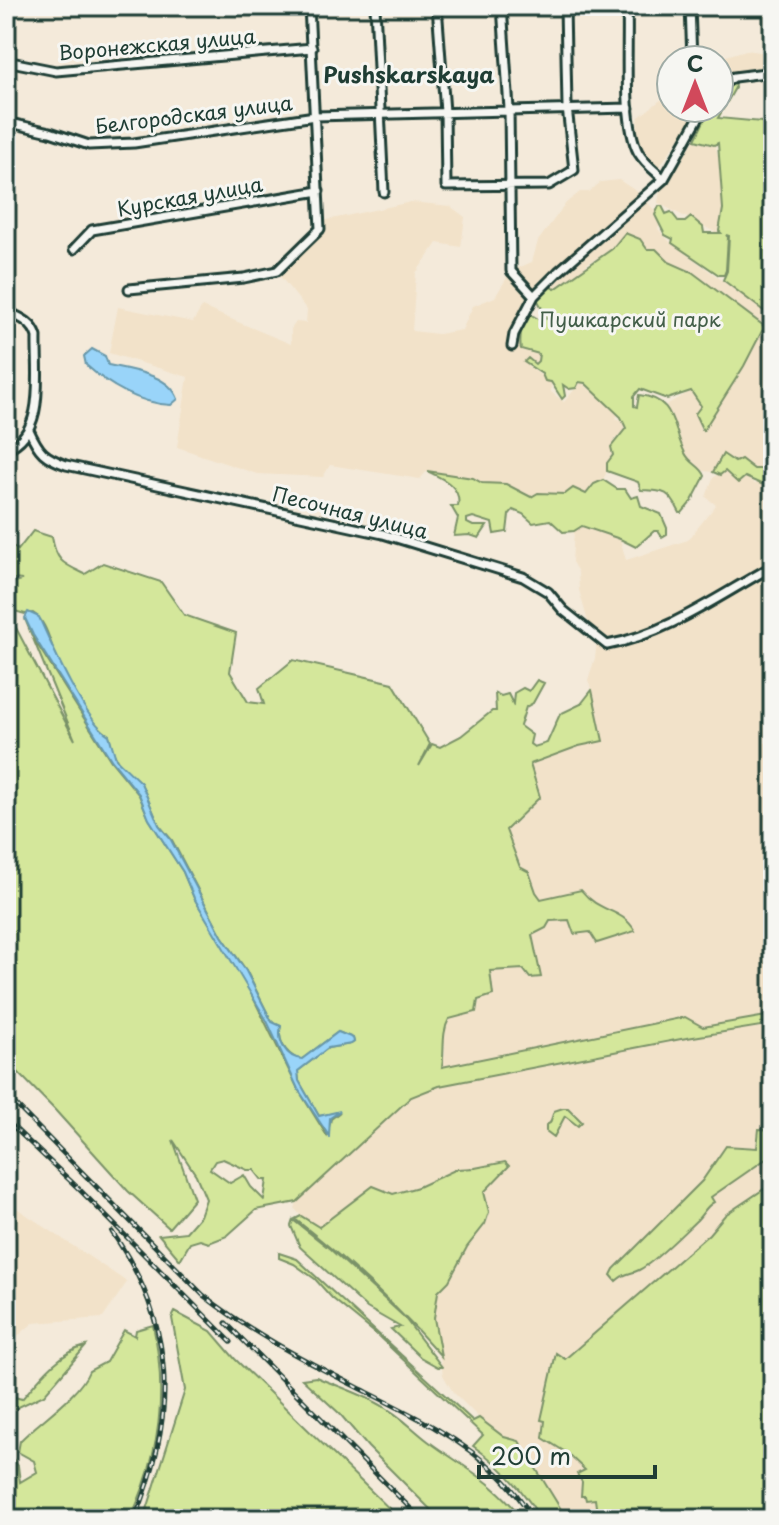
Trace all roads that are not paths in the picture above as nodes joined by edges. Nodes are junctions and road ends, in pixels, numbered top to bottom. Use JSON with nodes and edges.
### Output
{"nodes":[{"id":1,"x":309,"y":6,"type":"edge"},
{"id":2,"x":375,"y":6,"type":"edge"},
{"id":3,"x":437,"y":6,"type":"edge"},
{"id":4,"x":502,"y":6,"type":"edge"},
{"id":5,"x":565,"y":6,"type":"edge"},
{"id":6,"x":627,"y":6,"type":"edge"},
{"id":7,"x":690,"y":6,"type":"edge"},
{"id":8,"x":691,"y":44,"type":"edge"},
{"id":9,"x":312,"y":48,"type":"junction"},
{"id":10,"x":6,"y":61,"type":"edge"},
{"id":11,"x":773,"y":72,"type":"edge"},
{"id":12,"x":735,"y":77,"type":"edge"},
{"id":13,"x":567,"y":107,"type":"junction"},
{"id":14,"x":629,"y":108,"type":"junction"},
{"id":15,"x":509,"y":109,"type":"junction"},
{"id":16,"x":445,"y":112,"type":"junction"},
{"id":17,"x":379,"y":114,"type":"junction"},
{"id":18,"x":315,"y":116,"type":"junction"},
{"id":19,"x":6,"y":122,"type":"edge"},
{"id":20,"x":695,"y":124,"type":"edge"},
{"id":21,"x":664,"y":179,"type":"junction"},
{"id":22,"x":509,"y":186,"type":"junction"},
{"id":23,"x":319,"y":191,"type":"junction"},
{"id":24,"x":384,"y":192,"type":"dead end"},
{"id":25,"x":74,"y":249,"type":"dead end"},
{"id":26,"x":129,"y":289,"type":"dead end"},
{"id":27,"x":534,"y":296,"type":"junction"},
{"id":28,"x":6,"y":311,"type":"edge"},
{"id":29,"x":512,"y":346,"type":"dead end"},
{"id":30,"x":29,"y":430,"type":"junction"},
{"id":31,"x":6,"y":449,"type":"edge"},
{"id":32,"x":773,"y":566,"type":"edge"}],
"edges":[{"from":1,"to":9,"type":"street"},
{"from":2,"to":17,"type":"street"},
{"from":3,"to":16,"type":"street"},
{"from":4,"to":15,"type":"street"},
{"from":5,"to":13,"type":"street"},
{"from":6,"to":14,"type":"street"},
{"from":7,"to":8,"type":"street"},
{"from":9,"to":10,"type":"street","name":"Воронежская улица"},
{"from":9,"to":18,"type":"street"},
{"from":11,"to":12,"type":"street"},
{"from":13,"to":14,"type":"street","name":"Белгородская улица"},
{"from":13,"to":15,"type":"street","name":"Белгородская улица"},
{"from":13,"to":22,"type":"street"},
{"from":14,"to":21,"type":"street"},
{"from":15,"to":16,"type":"street","name":"Белгородская улица"},
{"from":15,"to":22,"type":"street"},
{"from":16,"to":17,"type":"street","name":"Белгородская улица"},
{"from":16,"to":22,"type":"street"},
{"from":17,"to":18,"type":"street","name":"Белгородская улица"},
{"from":17,"to":24,"type":"street"},
{"from":18,"to":19,"type":"street","name":"Белгородская улица"},
{"from":18,"to":23,"type":"street"},
{"from":20,"to":21,"type":"street"},
{"from":21,"to":27,"type":"street"},
{"from":22,"to":27,"type":"street"},
{"from":23,"to":25,"type":"street","name":"Курская улица"},
{"from":23,"to":26,"type":"street"},
{"from":27,"to":29,"type":"street"},
{"from":28,"to":30,"type":"street"},
{"from":30,"to":31,"type":"street"},
{"from":30,"to":32,"type":"street","name":"Песочная улица"}]}
